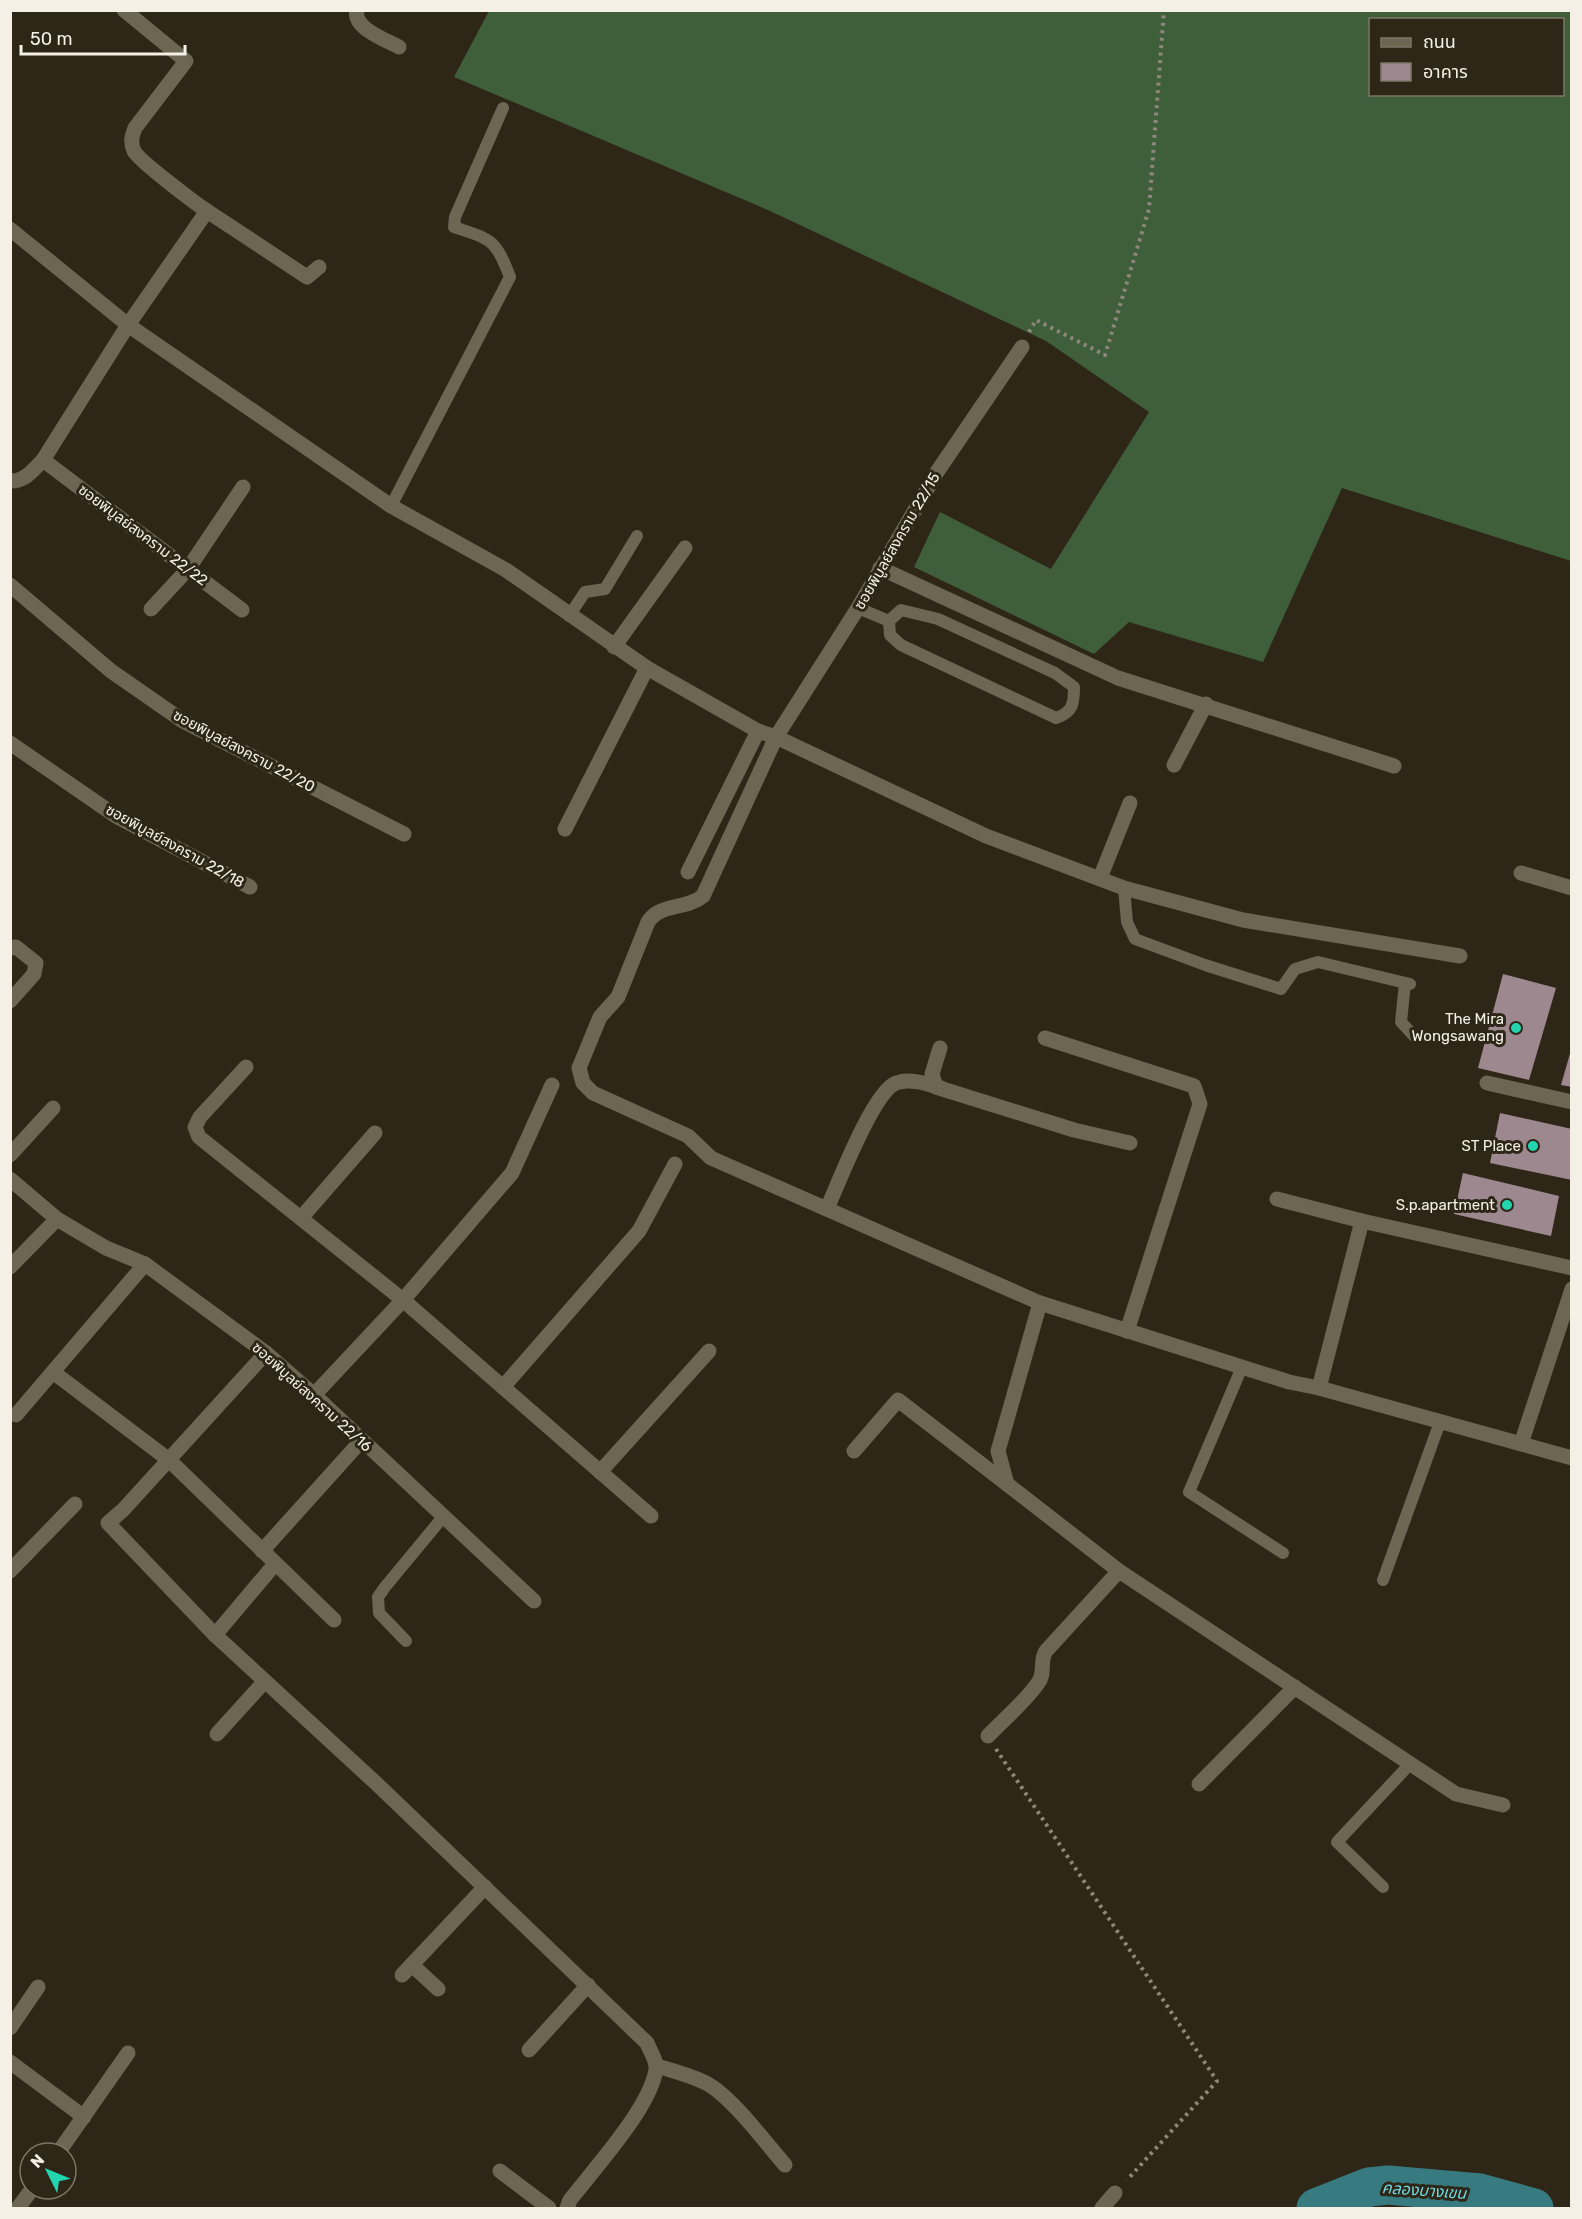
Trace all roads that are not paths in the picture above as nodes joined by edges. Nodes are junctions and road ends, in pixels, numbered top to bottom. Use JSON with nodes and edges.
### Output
{"nodes":[{"id":1,"x":124,"y":10,"type":"edge"},
{"id":2,"x":357,"y":10,"type":"edge"},
{"id":3,"x":399,"y":47,"type":"dead end"},
{"id":4,"x":502,"y":108,"type":"dead end"},
{"id":5,"x":207,"y":211,"type":"junction"},
{"id":6,"x":10,"y":229,"type":"edge"},
{"id":7,"x":319,"y":267,"type":"dead end"},
{"id":8,"x":128,"y":325,"type":"junction"},
{"id":9,"x":1022,"y":347,"type":"road end"},
{"id":10,"x":44,"y":460,"type":"junction"},
{"id":11,"x":10,"y":481,"type":"edge"},
{"id":12,"x":243,"y":487,"type":"dead end"},
{"id":13,"x":391,"y":506,"type":"junction"},
{"id":14,"x":637,"y":536,"type":"dead end"},
{"id":15,"x":685,"y":548,"type":"dead end"},
{"id":16,"x":188,"y":568,"type":"junction"},
{"id":17,"x":880,"y":568,"type":"junction"},
{"id":18,"x":10,"y":585,"type":"edge"},
{"id":19,"x":858,"y":608,"type":"junction"},
{"id":20,"x":152,"y":609,"type":"dead end"},
{"id":21,"x":242,"y":610,"type":"dead end"},
{"id":22,"x":569,"y":616,"type":"junction"},
{"id":23,"x":889,"y":621,"type":"junction"},
{"id":24,"x":614,"y":647,"type":"junction"},
{"id":25,"x":647,"y":668,"type":"junction"},
{"id":26,"x":1206,"y":704,"type":"junction"},
{"id":27,"x":758,"y":731,"type":"junction"},
{"id":28,"x":776,"y":737,"type":"junction"},
{"id":29,"x":10,"y":743,"type":"edge"},
{"id":30,"x":1174,"y":765,"type":"dead end"},
{"id":31,"x":1394,"y":765,"type":"dead end"},
{"id":32,"x":1130,"y":803,"type":"dead end"},
{"id":33,"x":565,"y":830,"type":"dead end"},
{"id":34,"x":404,"y":834,"type":"dead end"},
{"id":35,"x":688,"y":872,"type":"dead end"},
{"id":36,"x":1521,"y":873,"type":"dead end"},
{"id":37,"x":1100,"y":878,"type":"junction"},
{"id":38,"x":250,"y":887,"type":"dead end"},
{"id":39,"x":1124,"y":888,"type":"junction"},
{"id":40,"x":1572,"y":888,"type":"edge"},
{"id":41,"x":10,"y":948,"type":"edge"},
{"id":42,"x":1460,"y":956,"type":"dead end"},
{"id":43,"x":10,"y":1001,"type":"edge"},
{"id":44,"x":1415,"y":1036,"type":"dead end"},
{"id":45,"x":1045,"y":1038,"type":"dead end"},
{"id":46,"x":940,"y":1048,"type":"dead end"},
{"id":47,"x":246,"y":1067,"type":"dead end"},
{"id":48,"x":1487,"y":1083,"type":"dead end"},
{"id":49,"x":552,"y":1085,"type":"dead end"},
{"id":50,"x":941,"y":1088,"type":"junction"},
{"id":51,"x":1572,"y":1102,"type":"edge"},
{"id":52,"x":53,"y":1108,"type":"dead end"},
{"id":53,"x":375,"y":1133,"type":"dead end"},
{"id":54,"x":1130,"y":1143,"type":"dead end"},
{"id":55,"x":10,"y":1155,"type":"edge"},
{"id":56,"x":675,"y":1164,"type":"dead end"},
{"id":57,"x":10,"y":1179,"type":"edge"},
{"id":58,"x":1277,"y":1199,"type":"dead end"},
{"id":59,"x":827,"y":1209,"type":"junction"},
{"id":60,"x":301,"y":1218,"type":"junction"},
{"id":61,"x":57,"y":1219,"type":"junction"},
{"id":62,"x":1362,"y":1221,"type":"junction"},
{"id":63,"x":145,"y":1264,"type":"junction"},
{"id":64,"x":10,"y":1267,"type":"edge"},
{"id":65,"x":1572,"y":1268,"type":"edge"},
{"id":66,"x":1572,"y":1289,"type":"edge"},
{"id":67,"x":403,"y":1300,"type":"junction"},
{"id":68,"x":1040,"y":1303,"type":"junction"},
{"id":69,"x":1127,"y":1331,"type":"junction"},
{"id":70,"x":709,"y":1351,"type":"dead end"},
{"id":71,"x":266,"y":1353,"type":"junction"},
{"id":72,"x":1242,"y":1367,"type":"junction"},
{"id":73,"x":53,"y":1372,"type":"junction"},
{"id":74,"x":503,"y":1387,"type":"junction"},
{"id":75,"x":1320,"y":1388,"type":"junction"},
{"id":76,"x":314,"y":1395,"type":"junction"},
{"id":77,"x":16,"y":1415,"type":"dead end"},
{"id":78,"x":1440,"y":1422,"type":"junction"},
{"id":79,"x":361,"y":1441,"type":"junction"},
{"id":80,"x":1521,"y":1444,"type":"junction"},
{"id":81,"x":854,"y":1451,"type":"dead end"},
{"id":82,"x":1572,"y":1458,"type":"edge"},
{"id":83,"x":169,"y":1460,"type":"junction"},
{"id":84,"x":600,"y":1472,"type":"junction"},
{"id":85,"x":1007,"y":1484,"type":"junction"},
{"id":86,"x":75,"y":1504,"type":"dead end"},
{"id":87,"x":651,"y":1516,"type":"dead end"},
{"id":88,"x":443,"y":1517,"type":"junction"},
{"id":89,"x":262,"y":1551,"type":"junction"},
{"id":90,"x":1283,"y":1553,"type":"dead end"},
{"id":91,"x":274,"y":1564,"type":"junction"},
{"id":92,"x":10,"y":1571,"type":"edge"},
{"id":93,"x":1119,"y":1571,"type":"junction"},
{"id":94,"x":1383,"y":1580,"type":"dead end"},
{"id":95,"x":534,"y":1601,"type":"dead end"},
{"id":96,"x":334,"y":1620,"type":"dead end"},
{"id":97,"x":215,"y":1635,"type":"junction"},
{"id":98,"x":406,"y":1641,"type":"dead end"},
{"id":99,"x":265,"y":1681,"type":"junction"},
{"id":100,"x":1295,"y":1687,"type":"junction"},
{"id":101,"x":217,"y":1734,"type":"dead end"},
{"id":102,"x":988,"y":1736,"type":"road end"},
{"id":103,"x":1410,"y":1764,"type":"junction"},
{"id":104,"x":1199,"y":1784,"type":"dead end"},
{"id":105,"x":1503,"y":1805,"type":"dead end"},
{"id":106,"x":485,"y":1887,"type":"junction"},
{"id":107,"x":1383,"y":1887,"type":"dead end"},
{"id":108,"x":588,"y":1985,"type":"junction"},
{"id":109,"x":38,"y":1986,"type":"dead end"},
{"id":110,"x":438,"y":1989,"type":"dead end"},
{"id":111,"x":10,"y":2028,"type":"edge"},
{"id":112,"x":529,"y":2050,"type":"dead end"},
{"id":113,"x":128,"y":2053,"type":"dead end"},
{"id":114,"x":10,"y":2062,"type":"edge"},
{"id":115,"x":657,"y":2066,"type":"junction"},
{"id":116,"x":84,"y":2117,"type":"junction"},
{"id":117,"x":67,"y":2141,"type":"edge"},
{"id":118,"x":785,"y":2164,"type":"dead end"},
{"id":119,"x":500,"y":2171,"type":"dead end"},
{"id":120,"x":1115,"y":2193,"type":"road end"},
{"id":121,"x":549,"y":2208,"type":"edge"},
{"id":122,"x":567,"y":2208,"type":"edge"},
{"id":123,"x":1101,"y":2208,"type":"edge"}],
"edges":[{"from":1,"to":5,"type":"street"},
{"from":2,"to":3,"type":"street"},
{"from":4,"to":13,"type":"lane"},
{"from":5,"to":7,"type":"street"},
{"from":5,"to":8,"type":"street"},
{"from":6,"to":8,"type":"street"},
{"from":8,"to":10,"type":"street"},
{"from":8,"to":13,"type":"street"},
{"from":9,"to":17,"type":"street","name":"ซอยพิบูลย์สงคราม 22/15"},
{"from":10,"to":11,"type":"street"},
{"from":10,"to":16,"type":"street","name":"ซอยพิบูลย์สงคราม 22/22"},
{"from":12,"to":16,"type":"street"},
{"from":13,"to":22,"type":"street"},
{"from":14,"to":22,"type":"lane"},
{"from":15,"to":24,"type":"street"},
{"from":16,"to":20,"type":"street"},
{"from":16,"to":21,"type":"street","name":"ซอยพิบูลย์สงคราม 22/22"},
{"from":17,"to":19,"type":"street","name":"ซอยพิบูลย์สงคราม 22/15"},
{"from":17,"to":26,"type":"street"},
{"from":18,"to":34,"type":"street","name":"ซอยพิบูลย์สงคราม 22/20"},
{"from":19,"to":23,"type":"lane"},
{"from":19,"to":28,"type":"street","name":"ซอยพิบูลย์สงคราม 22/15"},
{"from":22,"to":24,"type":"street"},
{"from":23,"to":23,"type":"lane"},
{"from":24,"to":25,"type":"street"},
{"from":25,"to":27,"type":"street"},
{"from":25,"to":33,"type":"street"},
{"from":26,"to":30,"type":"street"},
{"from":26,"to":31,"type":"street"},
{"from":27,"to":28,"type":"street"},
{"from":27,"to":35,"type":"street"},
{"from":28,"to":37,"type":"street"},
{"from":28,"to":59,"type":"street","name":"ซอยพิบูลย์สงคราม 22/15"},
{"from":29,"to":38,"type":"street","name":"ซอยพิบูลย์สงคราม 22/18"},
{"from":32,"to":37,"type":"street"},
{"from":36,"to":40,"type":"street"},
{"from":37,"to":39,"type":"street"},
{"from":39,"to":42,"type":"street"},
{"from":39,"to":44,"type":"lane"},
{"from":41,"to":43,"type":"street"},
{"from":45,"to":69,"type":"street"},
{"from":46,"to":50,"type":"street"},
{"from":47,"to":60,"type":"street"},
{"from":48,"to":51,"type":"street"},
{"from":49,"to":67,"type":"street"},
{"from":50,"to":54,"type":"street"},
{"from":50,"to":59,"type":"street"},
{"from":52,"to":55,"type":"street"},
{"from":53,"to":60,"type":"street"},
{"from":56,"to":74,"type":"street"},
{"from":57,"to":61,"type":"street","name":"ซอยพิบูลย์สงคราม 22/16"},
{"from":58,"to":62,"type":"street"},
{"from":59,"to":68,"type":"street"},
{"from":60,"to":67,"type":"street"},
{"from":61,"to":63,"type":"street","name":"ซอยพิบูลย์สงคราม 22/16"},
{"from":61,"to":64,"type":"street"},
{"from":62,"to":65,"type":"street"},
{"from":62,"to":75,"type":"street"},
{"from":63,"to":71,"type":"street","name":"ซอยพิบูลย์สงคราม 22/16"},
{"from":63,"to":73,"type":"street"},
{"from":66,"to":80,"type":"street"},
{"from":67,"to":74,"type":"street"},
{"from":67,"to":76,"type":"street"},
{"from":68,"to":69,"type":"street"},
{"from":68,"to":85,"type":"street"},
{"from":69,"to":72,"type":"street"},
{"from":70,"to":84,"type":"street"},
{"from":71,"to":76,"type":"street","name":"ซอยพิบูลย์สงคราม 22/16"},
{"from":71,"to":83,"type":"street"},
{"from":72,"to":75,"type":"street"},
{"from":72,"to":90,"type":"lane"},
{"from":73,"to":77,"type":"street"},
{"from":73,"to":83,"type":"street"},
{"from":74,"to":84,"type":"street"},
{"from":75,"to":78,"type":"street"},
{"from":76,"to":79,"type":"street","name":"ซอยพิบูลย์สงคราม 22/16"},
{"from":78,"to":80,"type":"street"},
{"from":78,"to":94,"type":"lane"},
{"from":79,"to":88,"type":"street","name":"ซอยพิบูลย์สงคราม 22/16"},
{"from":79,"to":89,"type":"street"},
{"from":80,"to":82,"type":"street"},
{"from":81,"to":85,"type":"street"},
{"from":83,"to":89,"type":"street"},
{"from":83,"to":97,"type":"street"},
{"from":84,"to":87,"type":"street"},
{"from":85,"to":93,"type":"street"},
{"from":86,"to":92,"type":"street"},
{"from":88,"to":95,"type":"street","name":"ซอยพิบูลย์สงคราม 22/16"},
{"from":88,"to":98,"type":"lane"},
{"from":89,"to":91,"type":"street"},
{"from":91,"to":96,"type":"street"},
{"from":91,"to":97,"type":"street"},
{"from":93,"to":100,"type":"street"},
{"from":93,"to":102,"type":"street"},
{"from":97,"to":99,"type":"street"},
{"from":99,"to":101,"type":"street"},
{"from":99,"to":106,"type":"street"},
{"from":100,"to":103,"type":"street"},
{"from":100,"to":104,"type":"street"},
{"from":103,"to":105,"type":"street"},
{"from":103,"to":107,"type":"lane"},
{"from":106,"to":108,"type":"street"},
{"from":106,"to":110,"type":"street"},
{"from":108,"to":112,"type":"street"},
{"from":108,"to":115,"type":"street"},
{"from":109,"to":111,"type":"street"},
{"from":113,"to":116,"type":"street"},
{"from":114,"to":116,"type":"street"},
{"from":115,"to":118,"type":"street"},
{"from":115,"to":122,"type":"street"},
{"from":116,"to":117,"type":"street"},
{"from":119,"to":121,"type":"street"},
{"from":120,"to":123,"type":"street"}]}
